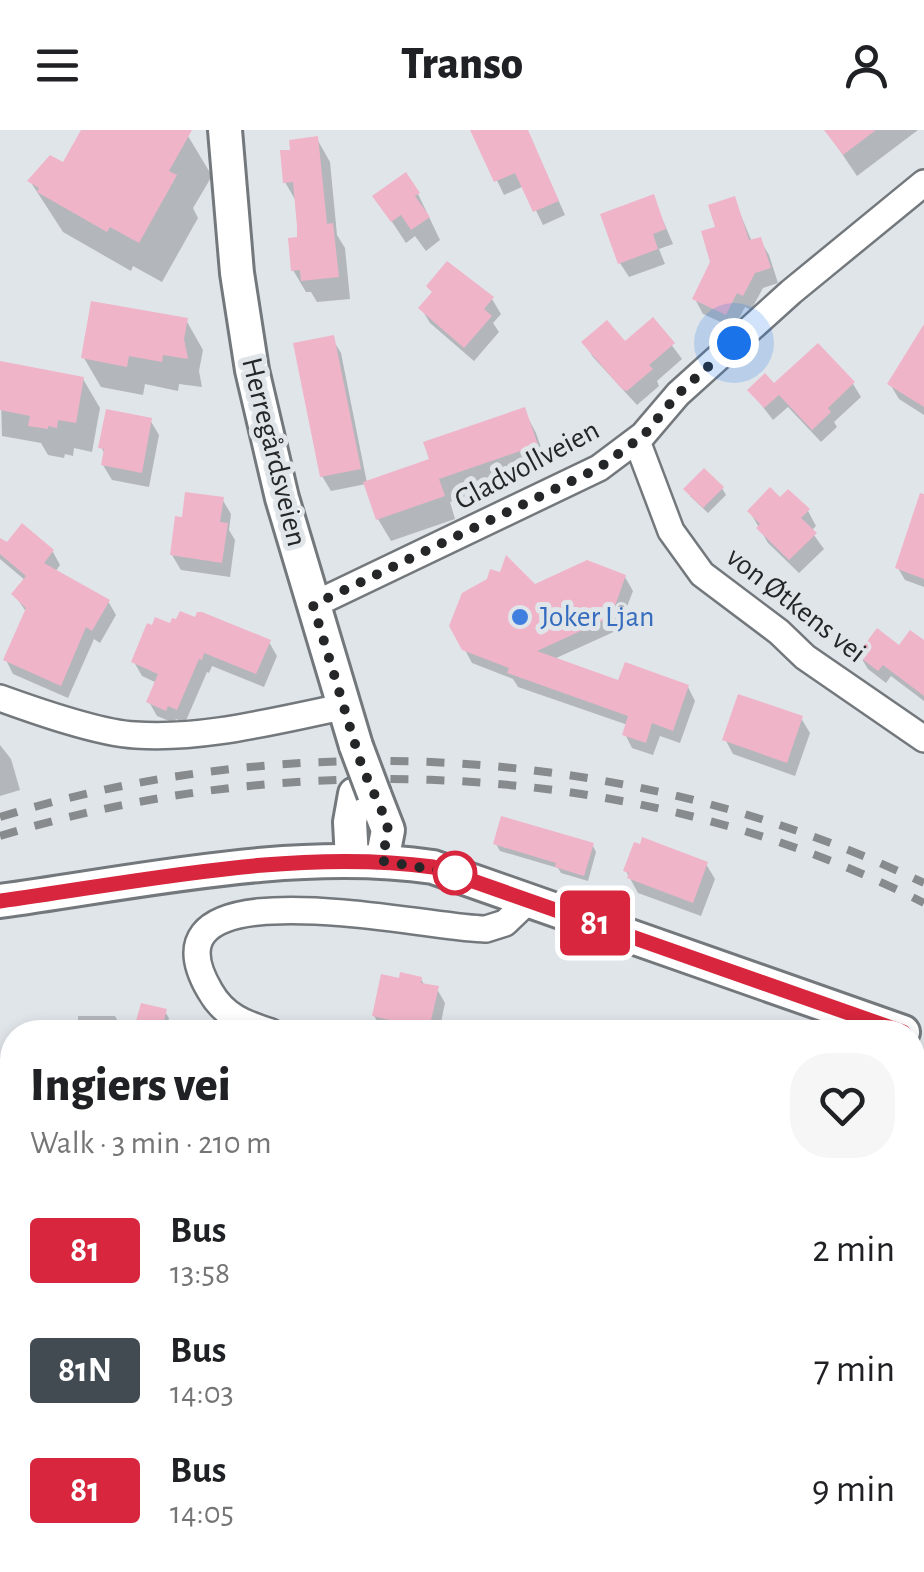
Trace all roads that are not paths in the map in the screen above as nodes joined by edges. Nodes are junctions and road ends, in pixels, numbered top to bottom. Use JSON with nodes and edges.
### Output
{"nodes":[{"id":1,"x":225,"y":130,"type":"edge"},
{"id":2,"x":924,"y":184,"type":"edge"},
{"id":3,"x":637,"y":441,"type":"junction"},
{"id":4,"x":313,"y":605,"type":"junction"},
{"id":5,"x":0,"y":698,"type":"edge"},
{"id":6,"x":343,"y":707,"type":"junction"},
{"id":7,"x":924,"y":739,"type":"edge"},
{"id":8,"x":367,"y":861,"type":"junction"},
{"id":9,"x":0,"y":901,"type":"edge"},
{"id":10,"x":528,"y":901,"type":"junction"},
{"id":11,"x":238,"y":1020,"type":"edge"},
{"id":12,"x":869,"y":1020,"type":"edge"}],
"edges":[{"from":1,"to":4,"type":"street","name":"Herregårdsveien"},
{"from":2,"to":3,"type":"street","name":"Gladvollveien"},
{"from":3,"to":4,"type":"street","name":"Gladvollveien"},
{"from":3,"to":7,"type":"street","name":"von Øtkens vei"},
{"from":4,"to":6,"type":"street","name":"Herregårdsveien"},
{"from":5,"to":6,"type":"street"},
{"from":6,"to":8,"type":"street","name":"Herregårdsveien"},
{"from":8,"to":9,"type":"street"},
{"from":8,"to":10,"type":"street"},
{"from":10,"to":11,"type":"street"},
{"from":10,"to":12,"type":"street"}]}
